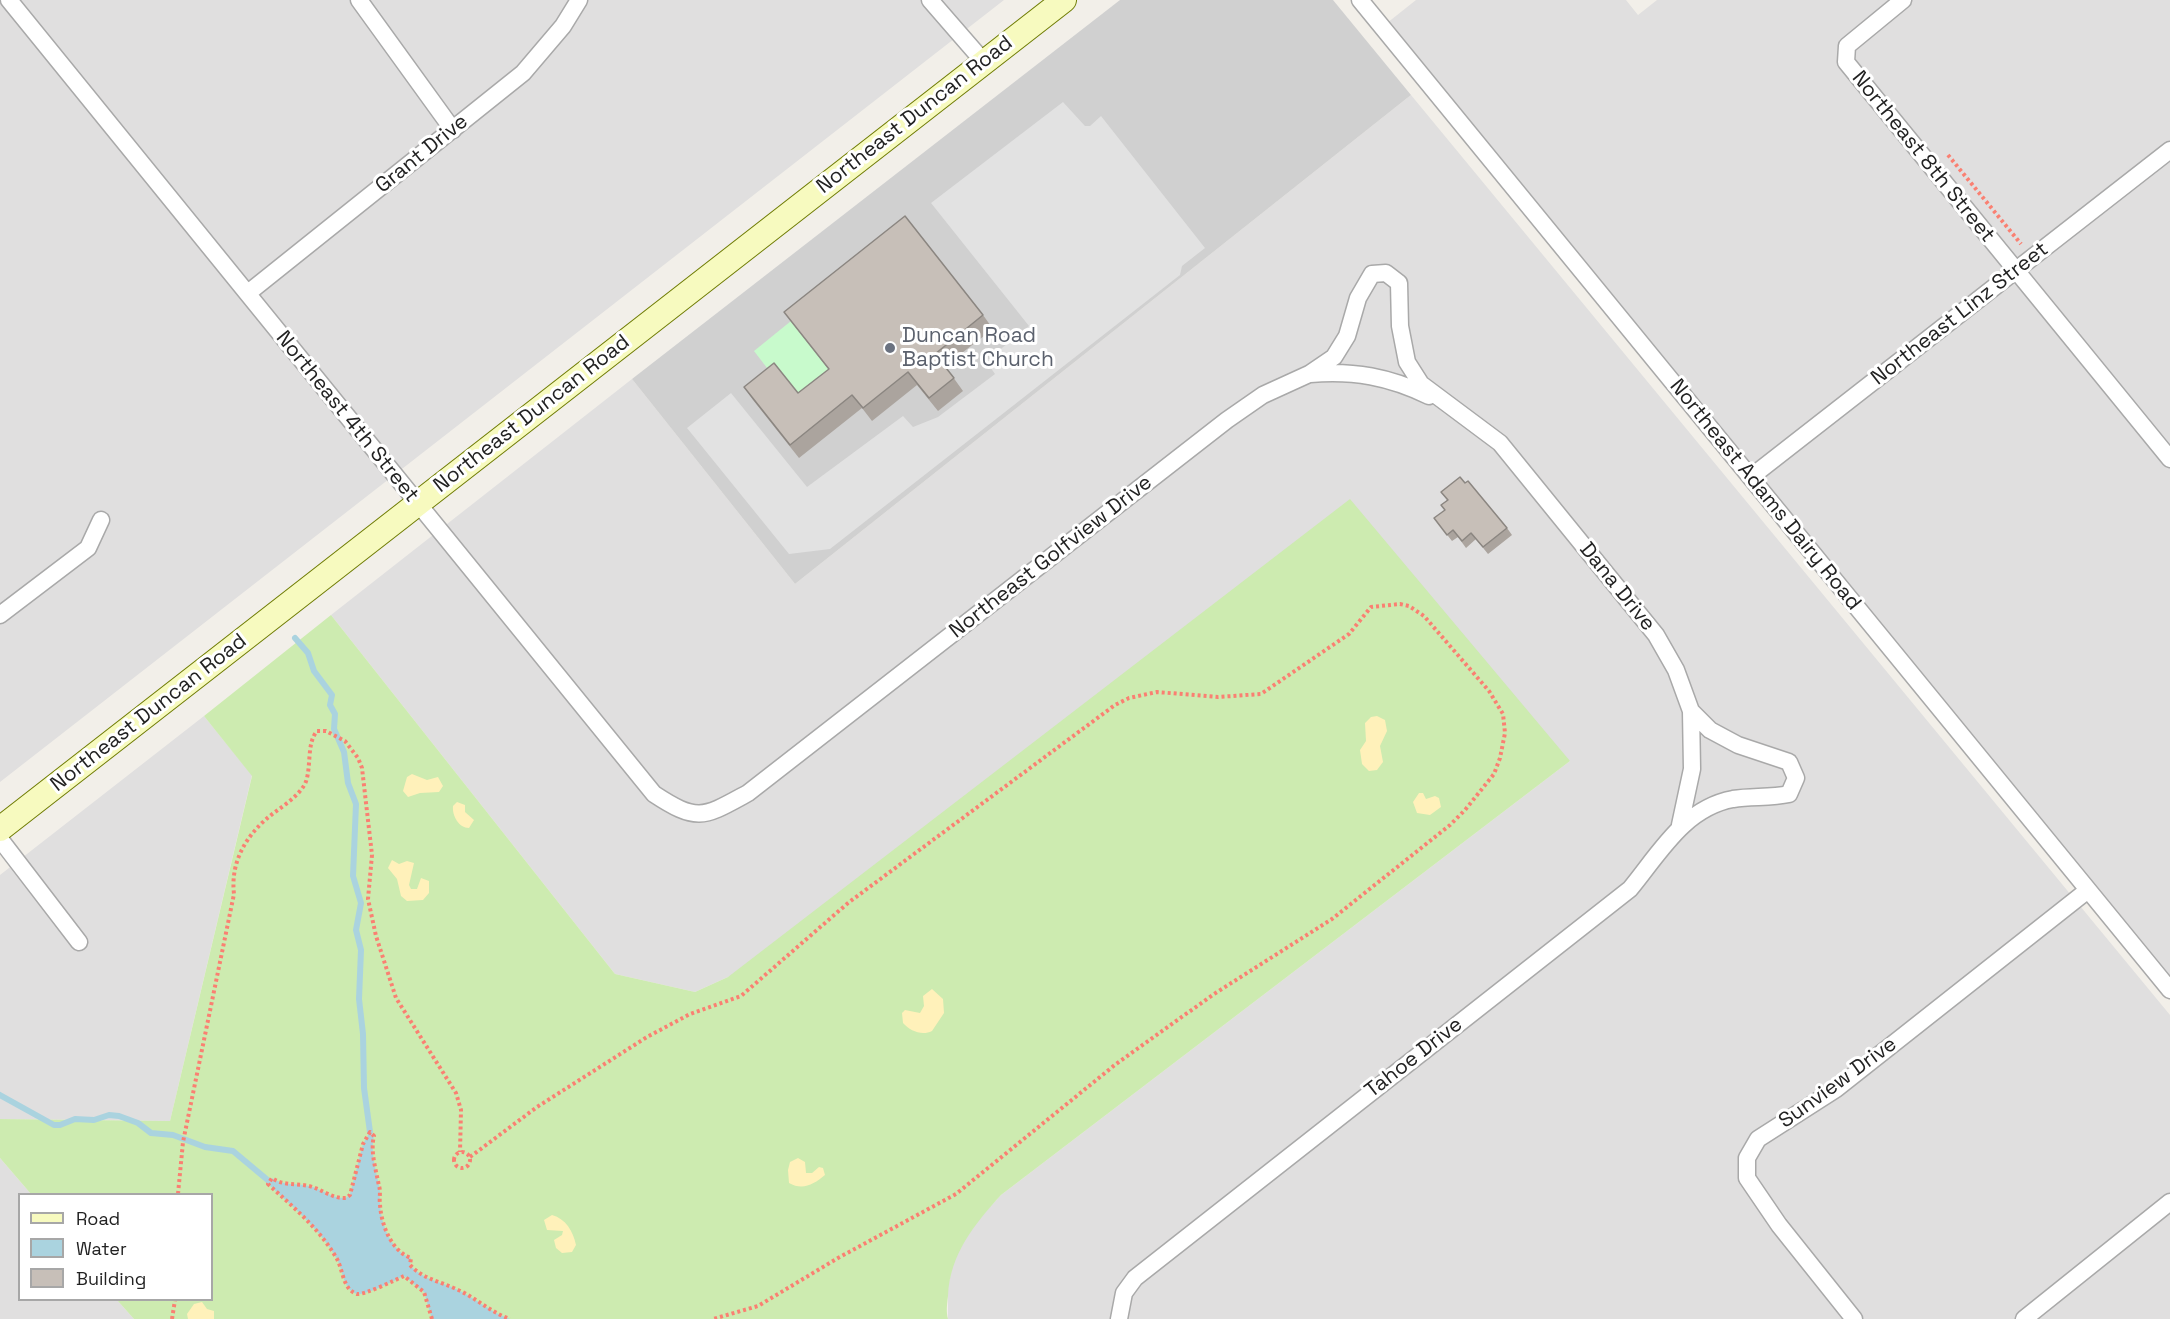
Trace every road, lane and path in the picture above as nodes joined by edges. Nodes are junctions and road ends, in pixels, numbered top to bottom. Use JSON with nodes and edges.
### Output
{"nodes":[{"id":1,"x":9,"y":0,"type":"edge"},
{"id":2,"x":359,"y":0,"type":"edge"},
{"id":3,"x":579,"y":0,"type":"edge"},
{"id":4,"x":930,"y":0,"type":"edge"},
{"id":5,"x":1064,"y":0,"type":"edge"},
{"id":6,"x":1360,"y":0,"type":"edge"},
{"id":7,"x":1903,"y":0,"type":"edge"},
{"id":8,"x":983,"y":61,"type":"junction"},
{"id":9,"x":453,"y":130,"type":"junction"},
{"id":10,"x":2170,"y":150,"type":"edge"},
{"id":11,"x":2015,"y":271,"type":"junction"},
{"id":12,"x":1372,"y":274,"type":"joint"},
{"id":13,"x":248,"y":293,"type":"junction"},
{"id":14,"x":1309,"y":374,"type":"junction"},
{"id":15,"x":1446,"y":405,"type":"junction"},
{"id":16,"x":2170,"y":459,"type":"edge"},
{"id":17,"x":1751,"y":477,"type":"junction"},
{"id":18,"x":416,"y":503,"type":"junction"},
{"id":19,"x":101,"y":520,"type":"dead end"},
{"id":20,"x":0,"y":615,"type":"edge"},
{"id":21,"x":1691,"y":711,"type":"junction"},
{"id":22,"x":1783,"y":760,"type":"joint"},
{"id":23,"x":699,"y":815,"type":"joint"},
{"id":24,"x":1680,"y":825,"type":"junction"},
{"id":25,"x":0,"y":829,"type":"edge"},
{"id":26,"x":0,"y":839,"type":"edge"},
{"id":27,"x":2088,"y":890,"type":"junction"},
{"id":28,"x":80,"y":942,"type":"dead end"},
{"id":29,"x":2170,"y":990,"type":"edge"},
{"id":30,"x":460,"y":1152,"type":"junction"},
{"id":31,"x":470,"y":1157,"type":"junction"},
{"id":32,"x":178,"y":1193,"type":"edge"},
{"id":33,"x":2170,"y":1202,"type":"edge"},
{"id":34,"x":175,"y":1301,"type":"edge"},
{"id":35,"x":172,"y":1319,"type":"edge"},
{"id":36,"x":432,"y":1319,"type":"edge"},
{"id":37,"x":510,"y":1319,"type":"edge"},
{"id":38,"x":713,"y":1319,"type":"edge"},
{"id":39,"x":1119,"y":1319,"type":"edge"},
{"id":40,"x":1854,"y":1319,"type":"edge"},
{"id":41,"x":2024,"y":1319,"type":"edge"}],
"edges":[{"from":1,"to":13,"type":"street","name":"Northeast 4th Street"},
{"from":2,"to":9,"type":"street"},
{"from":3,"to":9,"type":"street","name":"Grant Drive"},
{"from":4,"to":8,"type":"street"},
{"from":5,"to":8,"type":"street","name":"Northeast Duncan Road"},
{"from":6,"to":17,"type":"street","name":"Northeast Adams Dairy Road"},
{"from":7,"to":11,"type":"street","name":"Northeast 8th Street"},
{"from":8,"to":18,"type":"street","name":"Northeast Duncan Road"},
{"from":9,"to":13,"type":"street","name":"Grant Drive"},
{"from":10,"to":11,"type":"street","name":"Northeast Linz Street"},
{"from":11,"to":16,"type":"street","name":"Northeast 8th Street"},
{"from":11,"to":17,"type":"street","name":"Northeast Linz Street"},
{"from":12,"to":14,"type":"street","name":"Northeast Golfview Drive"},
{"from":12,"to":15,"type":"street","name":"Dana Drive"},
{"from":13,"to":18,"type":"street","name":"Northeast 4th Street"},
{"from":14,"to":15,"type":"street","name":"Dana Drive"},
{"from":14,"to":23,"type":"street","name":"Northeast Golfview Drive"},
{"from":15,"to":21,"type":"street","name":"Dana Drive"},
{"from":17,"to":27,"type":"street","name":"Northeast Adams Dairy Road"},
{"from":18,"to":23,"type":"street","name":"Northeast 4th Street"},
{"from":18,"to":25,"type":"street","name":"Northeast Duncan Road"},
{"from":19,"to":20,"type":"street"},
{"from":21,"to":22,"type":"street","name":"Dana Drive"},
{"from":21,"to":24,"type":"street","name":"Tahoe Drive"},
{"from":22,"to":24,"type":"street","name":"Tahoe Drive"},
{"from":24,"to":39,"type":"street","name":"Tahoe Drive"},
{"from":26,"to":28,"type":"street"},
{"from":27,"to":29,"type":"street","name":"Northeast Adams Dairy Road"},
{"from":27,"to":40,"type":"street","name":"Sunview Drive"},
{"from":30,"to":31,"type":"path"},
{"from":30,"to":31,"type":"path"},
{"from":30,"to":32,"type":"path"},
{"from":31,"to":38,"type":"path"},
{"from":33,"to":41,"type":"street"},
{"from":34,"to":35,"type":"path"},
{"from":36,"to":37,"type":"path"}]}
